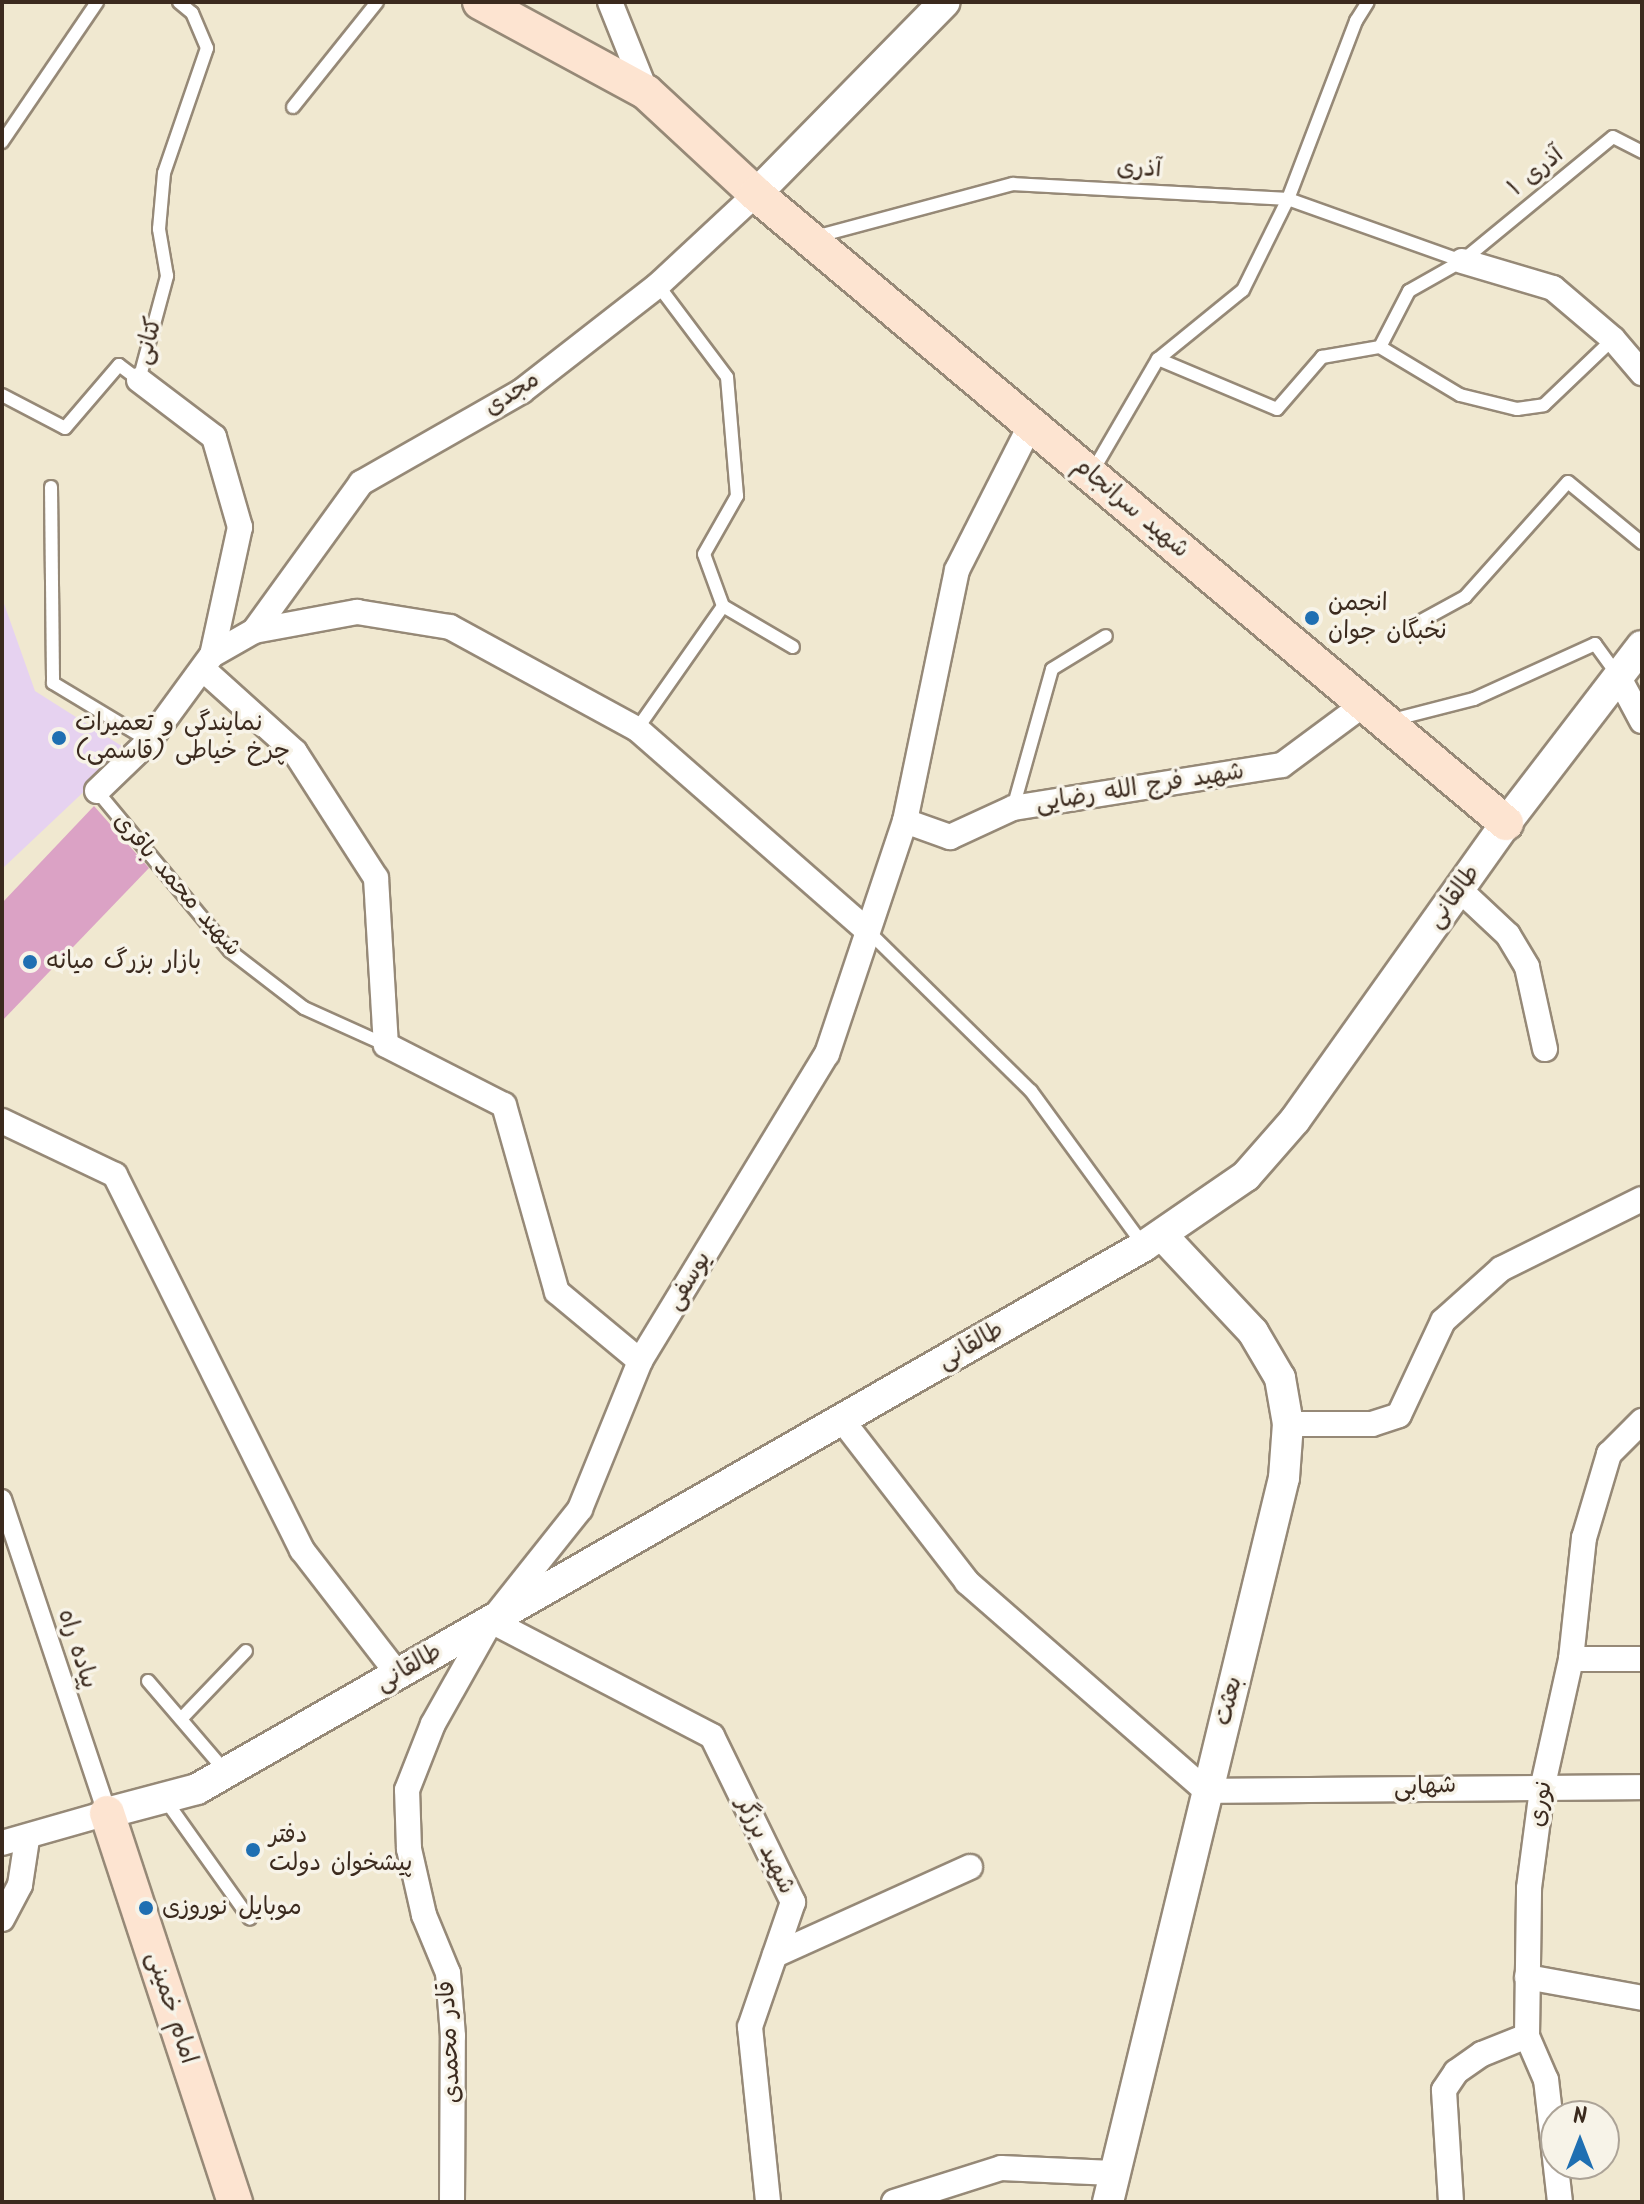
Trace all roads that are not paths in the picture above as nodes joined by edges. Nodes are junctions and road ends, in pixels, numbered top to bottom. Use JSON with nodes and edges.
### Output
{"nodes":[{"id":1,"x":97,"y":2,"type":"edge"},
{"id":2,"x":179,"y":2,"type":"edge"},
{"id":3,"x":377,"y":2,"type":"edge"},
{"id":4,"x":480,"y":2,"type":"edge"},
{"id":5,"x":610,"y":2,"type":"edge"},
{"id":6,"x":945,"y":2,"type":"edge"},
{"id":7,"x":1368,"y":2,"type":"edge"},
{"id":8,"x":646,"y":92,"type":"junction"},
{"id":9,"x":293,"y":107,"type":"dead end"},
{"id":10,"x":2,"y":142,"type":"edge"},
{"id":11,"x":1642,"y":152,"type":"edge"},
{"id":12,"x":756,"y":194,"type":"junction"},
{"id":13,"x":1288,"y":199,"type":"junction"},
{"id":14,"x":809,"y":239,"type":"junction"},
{"id":15,"x":1462,"y":261,"type":"junction"},
{"id":16,"x":658,"y":285,"type":"junction"},
{"id":17,"x":1613,"y":339,"type":"junction"},
{"id":18,"x":1380,"y":347,"type":"junction"},
{"id":19,"x":1158,"y":359,"type":"junction"},
{"id":20,"x":1642,"y":373,"type":"edge"},
{"id":21,"x":139,"y":380,"type":"junction"},
{"id":22,"x":2,"y":395,"type":"edge"},
{"id":23,"x":1031,"y":424,"type":"junction"},
{"id":24,"x":1090,"y":474,"type":"junction"},
{"id":25,"x":51,"y":487,"type":"dead end"},
{"id":26,"x":1642,"y":543,"type":"edge"},
{"id":27,"x":723,"y":606,"type":"junction"},
{"id":28,"x":1410,"y":627,"type":"dead end"},
{"id":29,"x":254,"y":631,"type":"junction"},
{"id":30,"x":1106,"y":636,"type":"dead end"},
{"id":31,"x":1642,"y":646,"type":"edge"},
{"id":32,"x":793,"y":647,"type":"dead end"},
{"id":33,"x":208,"y":662,"type":"junction"},
{"id":34,"x":1618,"y":676,"type":"junction"},
{"id":35,"x":1374,"y":713,"type":"junction"},
{"id":36,"x":1642,"y":721,"type":"edge"},
{"id":37,"x":637,"y":729,"type":"junction"},
{"id":38,"x":149,"y":741,"type":"junction"},
{"id":39,"x":97,"y":791,"type":"joint"},
{"id":40,"x":1013,"y":808,"type":"junction"},
{"id":41,"x":905,"y":821,"type":"junction"},
{"id":42,"x":1506,"y":823,"type":"junction"},
{"id":43,"x":1459,"y":889,"type":"junction"},
{"id":44,"x":867,"y":930,"type":"junction"},
{"id":45,"x":386,"y":1045,"type":"junction"},
{"id":46,"x":1545,"y":1049,"type":"dead end"},
{"id":47,"x":2,"y":1121,"type":"edge"},
{"id":48,"x":1642,"y":1199,"type":"edge"},
{"id":49,"x":1153,"y":1241,"type":"junction"},
{"id":50,"x":640,"y":1361,"type":"junction"},
{"id":51,"x":842,"y":1420,"type":"junction"},
{"id":52,"x":1642,"y":1421,"type":"edge"},
{"id":53,"x":1288,"y":1424,"type":"junction"},
{"id":54,"x":2,"y":1499,"type":"edge"},
{"id":55,"x":491,"y":1621,"type":"junction"},
{"id":56,"x":246,"y":1651,"type":"dead end"},
{"id":57,"x":1571,"y":1659,"type":"junction"},
{"id":58,"x":1642,"y":1659,"type":"edge"},
{"id":59,"x":398,"y":1674,"type":"junction"},
{"id":60,"x":148,"y":1681,"type":"dead end"},
{"id":61,"x":181,"y":1719,"type":"junction"},
{"id":62,"x":226,"y":1772,"type":"junction"},
{"id":63,"x":1642,"y":1787,"type":"edge"},
{"id":64,"x":1542,"y":1789,"type":"junction"},
{"id":65,"x":1207,"y":1791,"type":"junction"},
{"id":66,"x":164,"y":1798,"type":"junction"},
{"id":67,"x":107,"y":1813,"type":"junction"},
{"id":68,"x":27,"y":1839,"type":"junction"},
{"id":69,"x":2,"y":1843,"type":"edge"},
{"id":70,"x":970,"y":1867,"type":"dead end"},
{"id":71,"x":2,"y":1919,"type":"edge"},
{"id":72,"x":250,"y":1919,"type":"dead end"},
{"id":73,"x":775,"y":1955,"type":"junction"},
{"id":74,"x":1527,"y":1977,"type":"junction"},
{"id":75,"x":1642,"y":1998,"type":"edge"},
{"id":76,"x":1527,"y":2036,"type":"junction"},
{"id":77,"x":1110,"y":2187,"type":"edge"},
{"id":78,"x":235,"y":2202,"type":"edge"},
{"id":79,"x":452,"y":2202,"type":"edge"},
{"id":80,"x":768,"y":2202,"type":"edge"},
{"id":81,"x":894,"y":2202,"type":"edge"},
{"id":82,"x":1451,"y":2202,"type":"edge"},
{"id":83,"x":1560,"y":2202,"type":"edge"}],
"edges":[{"from":1,"to":10,"type":"lane"},
{"from":2,"to":21,"type":"lane","name":"کتانی"},
{"from":3,"to":9,"type":"lane"},
{"from":4,"to":8,"type":"main road","name":"شهید سرانجام"},
{"from":5,"to":8,"type":"street"},
{"from":6,"to":12,"type":"street","name":"مجدی"},
{"from":7,"to":13,"type":"lane"},
{"from":8,"to":12,"type":"main road","name":"شهید سرانجام"},
{"from":11,"to":15,"type":"lane","name":"آذری ۱"},
{"from":12,"to":14,"type":"main road","name":"شهید سرانجام"},
{"from":12,"to":16,"type":"street","name":"مجدی"},
{"from":13,"to":14,"type":"lane","name":"آذری"},
{"from":13,"to":15,"type":"lane","name":"آذری"},
{"from":13,"to":19,"type":"lane"},
{"from":14,"to":23,"type":"main road","name":"شهید سرانجام"},
{"from":15,"to":17,"type":"street"},
{"from":15,"to":18,"type":"lane"},
{"from":16,"to":27,"type":"lane"},
{"from":16,"to":29,"type":"street","name":"مجدی"},
{"from":17,"to":18,"type":"lane"},
{"from":17,"to":20,"type":"street"},
{"from":18,"to":19,"type":"lane"},
{"from":19,"to":24,"type":"lane"},
{"from":21,"to":22,"type":"lane"},
{"from":21,"to":33,"type":"street","name":"کتانی"},
{"from":23,"to":24,"type":"main road","name":"شهید سرانجام"},
{"from":23,"to":41,"type":"street","name":"یوسفی"},
{"from":24,"to":35,"type":"main road","name":"شهید سرانجام"},
{"from":25,"to":38,"type":"lane"},
{"from":26,"to":28,"type":"lane"},
{"from":27,"to":32,"type":"lane"},
{"from":27,"to":37,"type":"lane"},
{"from":29,"to":33,"type":"street","name":"مجدی"},
{"from":29,"to":37,"type":"street"},
{"from":30,"to":40,"type":"lane"},
{"from":31,"to":34,"type":"street","name":"طالقانی"},
{"from":33,"to":38,"type":"street","name":"مجدی"},
{"from":33,"to":45,"type":"street"},
{"from":34,"to":35,"type":"lane"},
{"from":34,"to":36,"type":"street"},
{"from":34,"to":42,"type":"street","name":"طالقانی"},
{"from":35,"to":40,"type":"street","name":"شهید فرج الله رضایی"},
{"from":35,"to":42,"type":"main road","name":"شهید سرانجام"},
{"from":37,"to":44,"type":"street"},
{"from":38,"to":39,"type":"street","name":"مجدی"},
{"from":39,"to":45,"type":"lane","name":"شهید محمد باقری"},
{"from":40,"to":41,"type":"street","name":"شهید فرج الله رضایی"},
{"from":41,"to":44,"type":"street","name":"یوسفی"},
{"from":42,"to":43,"type":"street","name":"طالقانی"},
{"from":43,"to":46,"type":"street"},
{"from":43,"to":49,"type":"street","name":"طالقانی"},
{"from":44,"to":49,"type":"lane"},
{"from":44,"to":50,"type":"street","name":"یوسفی"},
{"from":45,"to":50,"type":"street","name":"شهید محمد باقری"},
{"from":47,"to":59,"type":"street"},
{"from":48,"to":53,"type":"street"},
{"from":49,"to":51,"type":"street","name":"طالقانی"},
{"from":49,"to":53,"type":"street","name":"بعثت"},
{"from":50,"to":55,"type":"street","name":"یوسفی"},
{"from":51,"to":55,"type":"street","name":"طالقانی"},
{"from":51,"to":65,"type":"street"},
{"from":52,"to":57,"type":"street","name":"نوری"},
{"from":53,"to":65,"type":"street","name":"بعثت"},
{"from":54,"to":67,"type":"street","name":"پیاده راه"},
{"from":55,"to":59,"type":"street","name":"طالقانی"},
{"from":55,"to":73,"type":"street","name":"شهید برزگر"},
{"from":55,"to":79,"type":"street","name":"قادر محمدی"},
{"from":56,"to":61,"type":"lane"},
{"from":57,"to":58,"type":"street"},
{"from":57,"to":64,"type":"street","name":"نوری"},
{"from":59,"to":62,"type":"street","name":"طالقانی"},
{"from":60,"to":61,"type":"lane"},
{"from":61,"to":62,"type":"lane"},
{"from":62,"to":66,"type":"street","name":"طالقانی"},
{"from":63,"to":64,"type":"street","name":"شهابی"},
{"from":64,"to":65,"type":"street","name":"شهابی"},
{"from":64,"to":74,"type":"street","name":"نوری"},
{"from":65,"to":77,"type":"street","name":"بعثت"},
{"from":66,"to":67,"type":"street","name":"طالقانی"},
{"from":66,"to":72,"type":"lane"},
{"from":67,"to":68,"type":"street"},
{"from":67,"to":78,"type":"main road","name":"امام خمینی"},
{"from":68,"to":69,"type":"street"},
{"from":68,"to":71,"type":"street"},
{"from":70,"to":73,"type":"street"},
{"from":73,"to":80,"type":"street","name":"شهید برزگر"},
{"from":74,"to":75,"type":"street"},
{"from":74,"to":76,"type":"street","name":"نوری"},
{"from":76,"to":82,"type":"street"},
{"from":76,"to":83,"type":"street","name":"نوری"},
{"from":77,"to":81,"type":"street"}]}
